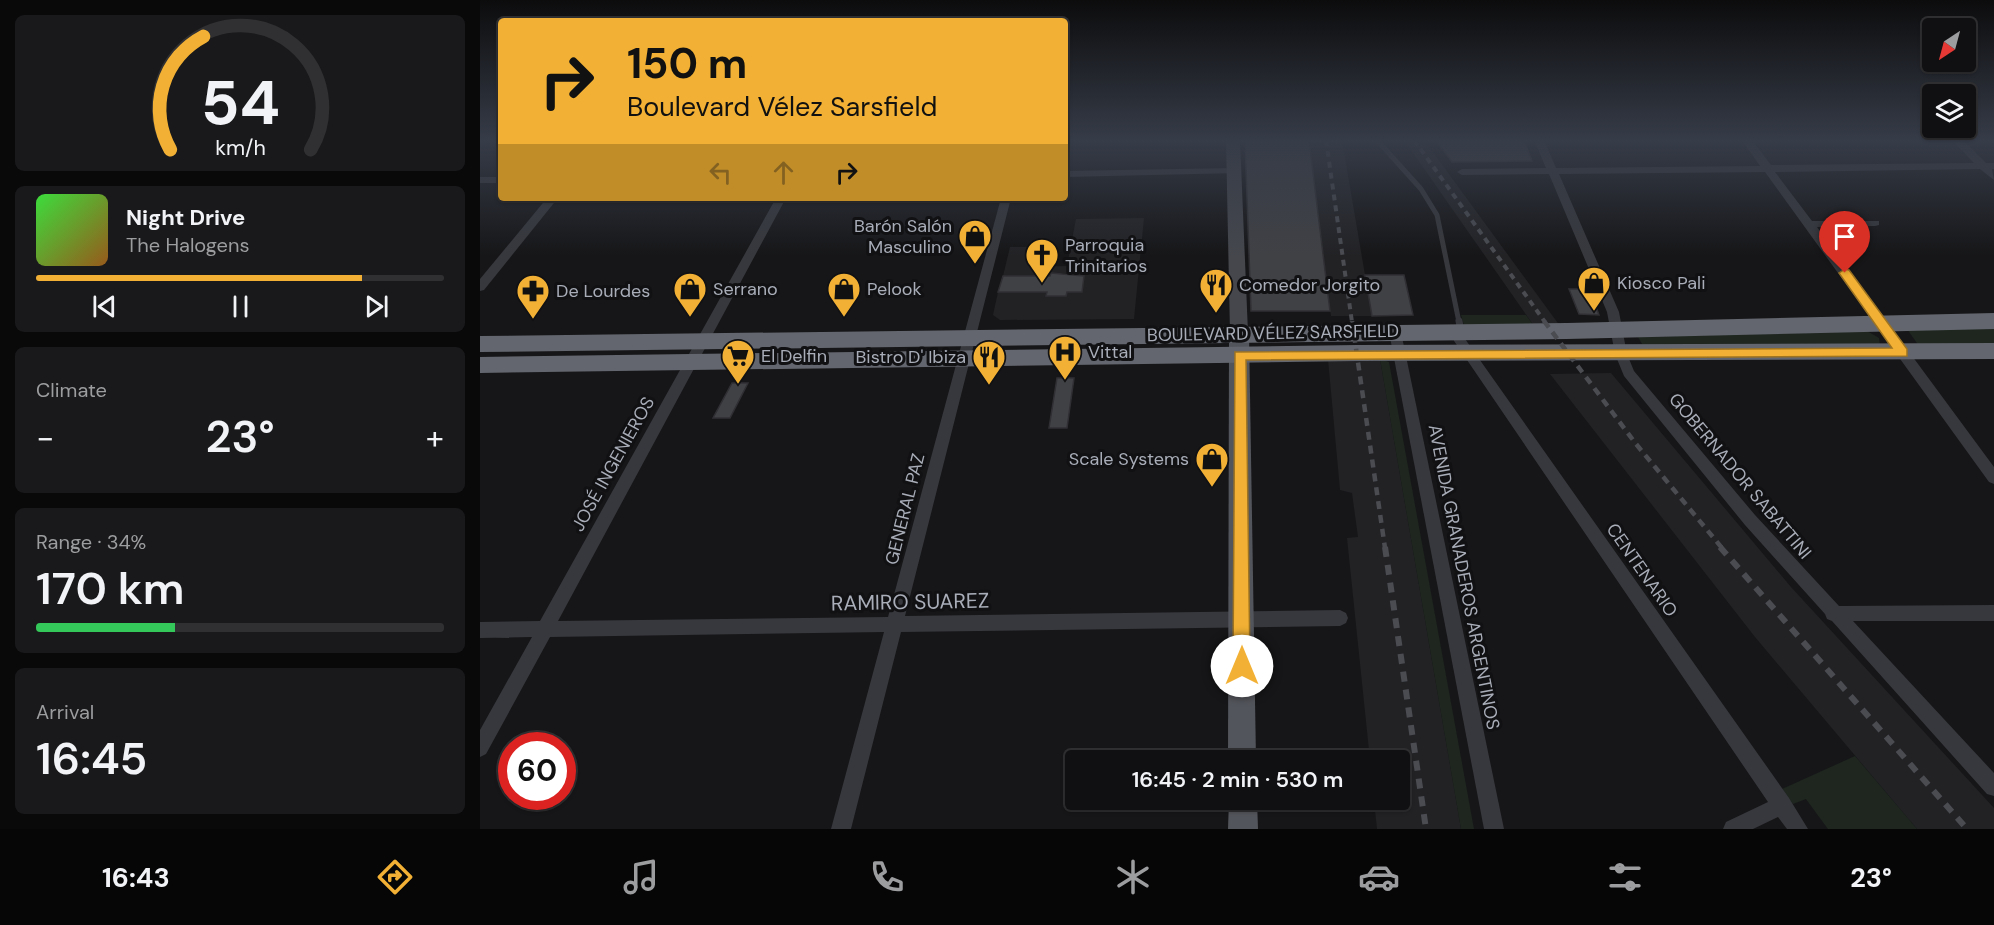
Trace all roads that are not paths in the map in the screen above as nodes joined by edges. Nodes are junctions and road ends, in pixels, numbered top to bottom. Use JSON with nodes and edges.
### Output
{"nodes":[{"id":1,"x":1234,"y":179,"type":"edge"},
{"id":2,"x":1409,"y":179,"type":"edge"},
{"id":3,"x":1555,"y":179,"type":"edge"},
{"id":4,"x":1775,"y":179,"type":"edge"},
{"id":5,"x":480,"y":180,"type":"edge"},
{"id":6,"x":498,"y":180,"type":"edge"},
{"id":7,"x":551,"y":201,"type":"edge"},
{"id":8,"x":779,"y":201,"type":"edge"},
{"id":9,"x":1005,"y":201,"type":"edge"},
{"id":10,"x":1810,"y":224,"type":"junction"},
{"id":11,"x":1875,"y":224,"type":"dead end"},
{"id":12,"x":480,"y":287,"type":"edge"},
{"id":13,"x":1994,"y":321,"type":"edge"},
{"id":14,"x":1880,"y":322,"type":"junction"},
{"id":15,"x":1618,"y":330,"type":"junction"},
{"id":16,"x":1458,"y":332,"type":"junction"},
{"id":17,"x":969,"y":337,"type":"junction"},
{"id":18,"x":702,"y":341,"type":"junction"},
{"id":19,"x":1398,"y":343,"type":"junction"},
{"id":20,"x":480,"y":344,"type":"edge"},
{"id":21,"x":1239,"y":344,"type":"junction"},
{"id":22,"x":1994,"y":351,"type":"edge"},
{"id":23,"x":1467,"y":353,"type":"junction"},
{"id":24,"x":1902,"y":353,"type":"junction"},
{"id":25,"x":1621,"y":354,"type":"junction"},
{"id":26,"x":963,"y":360,"type":"junction"},
{"id":27,"x":690,"y":363,"type":"junction"},
{"id":28,"x":480,"y":365,"type":"edge"},
{"id":29,"x":1994,"y":478,"type":"edge"},
{"id":30,"x":1994,"y":613,"type":"edge"},
{"id":31,"x":1833,"y":614,"type":"junction"},
{"id":32,"x":1340,"y":618,"type":"dead end"},
{"id":33,"x":1241,"y":619,"type":"junction"},
{"id":34,"x":895,"y":625,"type":"junction"},
{"id":35,"x":546,"y":628,"type":"junction"},
{"id":36,"x":480,"y":630,"type":"edge"},
{"id":37,"x":480,"y":748,"type":"edge"},
{"id":38,"x":1242,"y":750,"type":"edge"},
{"id":39,"x":1994,"y":787,"type":"edge"},
{"id":40,"x":1782,"y":805,"type":"junction"},
{"id":41,"x":1243,"y":810,"type":"edge"},
{"id":42,"x":841,"y":829,"type":"edge"},
{"id":43,"x":1243,"y":829,"type":"edge"},
{"id":44,"x":1494,"y":829,"type":"edge"},
{"id":45,"x":1733,"y":829,"type":"edge"},
{"id":46,"x":1798,"y":829,"type":"edge"}],
"edges":[{"from":1,"to":21,"type":"street"},
{"from":2,"to":16,"type":"lane"},
{"from":3,"to":15,"type":"street","name":"GOBERNADOR SABATTINI"},
{"from":4,"to":10,"type":"street"},
{"from":5,"to":6,"type":"street"},
{"from":7,"to":12,"type":"street"},
{"from":8,"to":18,"type":"street","name":"JOSÉ INGENIEROS"},
{"from":9,"to":17,"type":"street","name":"GENERAL PAZ"},
{"from":10,"to":11,"type":"street"},
{"from":10,"to":14,"type":"street"},
{"from":13,"to":14,"type":"highway","name":"BOULEVARD VÉLEZ SARSFIELD"},
{"from":14,"to":15,"type":"highway","name":"BOULEVARD VÉLEZ SARSFIELD"},
{"from":14,"to":24,"type":"street"},
{"from":15,"to":16,"type":"highway","name":"BOULEVARD VÉLEZ SARSFIELD"},
{"from":15,"to":25,"type":"street","name":"GOBERNADOR SABATTINI"},
{"from":16,"to":19,"type":"highway","name":"BOULEVARD VÉLEZ SARSFIELD"},
{"from":16,"to":23,"type":"street","name":"CENTENARIO"},
{"from":17,"to":18,"type":"highway","name":"BOULEVARD VÉLEZ SARSFIELD"},
{"from":17,"to":21,"type":"highway","name":"BOULEVARD VÉLEZ SARSFIELD"},
{"from":17,"to":26,"type":"street","name":"GENERAL PAZ"},
{"from":18,"to":20,"type":"highway","name":"BOULEVARD VÉLEZ SARSFIELD"},
{"from":18,"to":27,"type":"street","name":"JOSÉ INGENIEROS"},
{"from":19,"to":21,"type":"highway","name":"BOULEVARD VÉLEZ SARSFIELD"},
{"from":19,"to":23,"type":"highway","name":"BOULEVARD VÉLEZ SARSFIELD"},
{"from":19,"to":44,"type":"street","name":"AVENIDA GRANADEROS ARGENTINOS"},
{"from":21,"to":26,"type":"highway","name":"BOULEVARD VÉLEZ SARSFIELD"},
{"from":21,"to":33,"type":"main road"},
{"from":22,"to":24,"type":"highway","name":"BOULEVARD VÉLEZ SARSFIELD"},
{"from":23,"to":25,"type":"highway","name":"BOULEVARD VÉLEZ SARSFIELD"},
{"from":23,"to":40,"type":"street","name":"CENTENARIO"},
{"from":24,"to":25,"type":"highway","name":"BOULEVARD VÉLEZ SARSFIELD"},
{"from":24,"to":29,"type":"street"},
{"from":25,"to":31,"type":"street","name":"GOBERNADOR SABATTINI"},
{"from":26,"to":27,"type":"highway","name":"BOULEVARD VÉLEZ SARSFIELD"},
{"from":26,"to":34,"type":"street","name":"GENERAL PAZ"},
{"from":27,"to":28,"type":"highway","name":"BOULEVARD VÉLEZ SARSFIELD"},
{"from":27,"to":35,"type":"street","name":"JOSÉ INGENIEROS"},
{"from":30,"to":31,"type":"street"},
{"from":31,"to":39,"type":"street","name":"GOBERNADOR SABATTINI"},
{"from":32,"to":33,"type":"street","name":"RAMIRO SUAREZ"},
{"from":33,"to":34,"type":"street","name":"RAMIRO SUAREZ"},
{"from":33,"to":38,"type":"main road"},
{"from":34,"to":35,"type":"street","name":"RAMIRO SUAREZ"},
{"from":34,"to":42,"type":"street","name":"GENERAL PAZ"},
{"from":35,"to":36,"type":"street","name":"RAMIRO SUAREZ"},
{"from":35,"to":37,"type":"street","name":"JOSÉ INGENIEROS"},
{"from":40,"to":45,"type":"street"},
{"from":40,"to":46,"type":"street","name":"CENTENARIO"},
{"from":41,"to":43,"type":"main road"}]}
